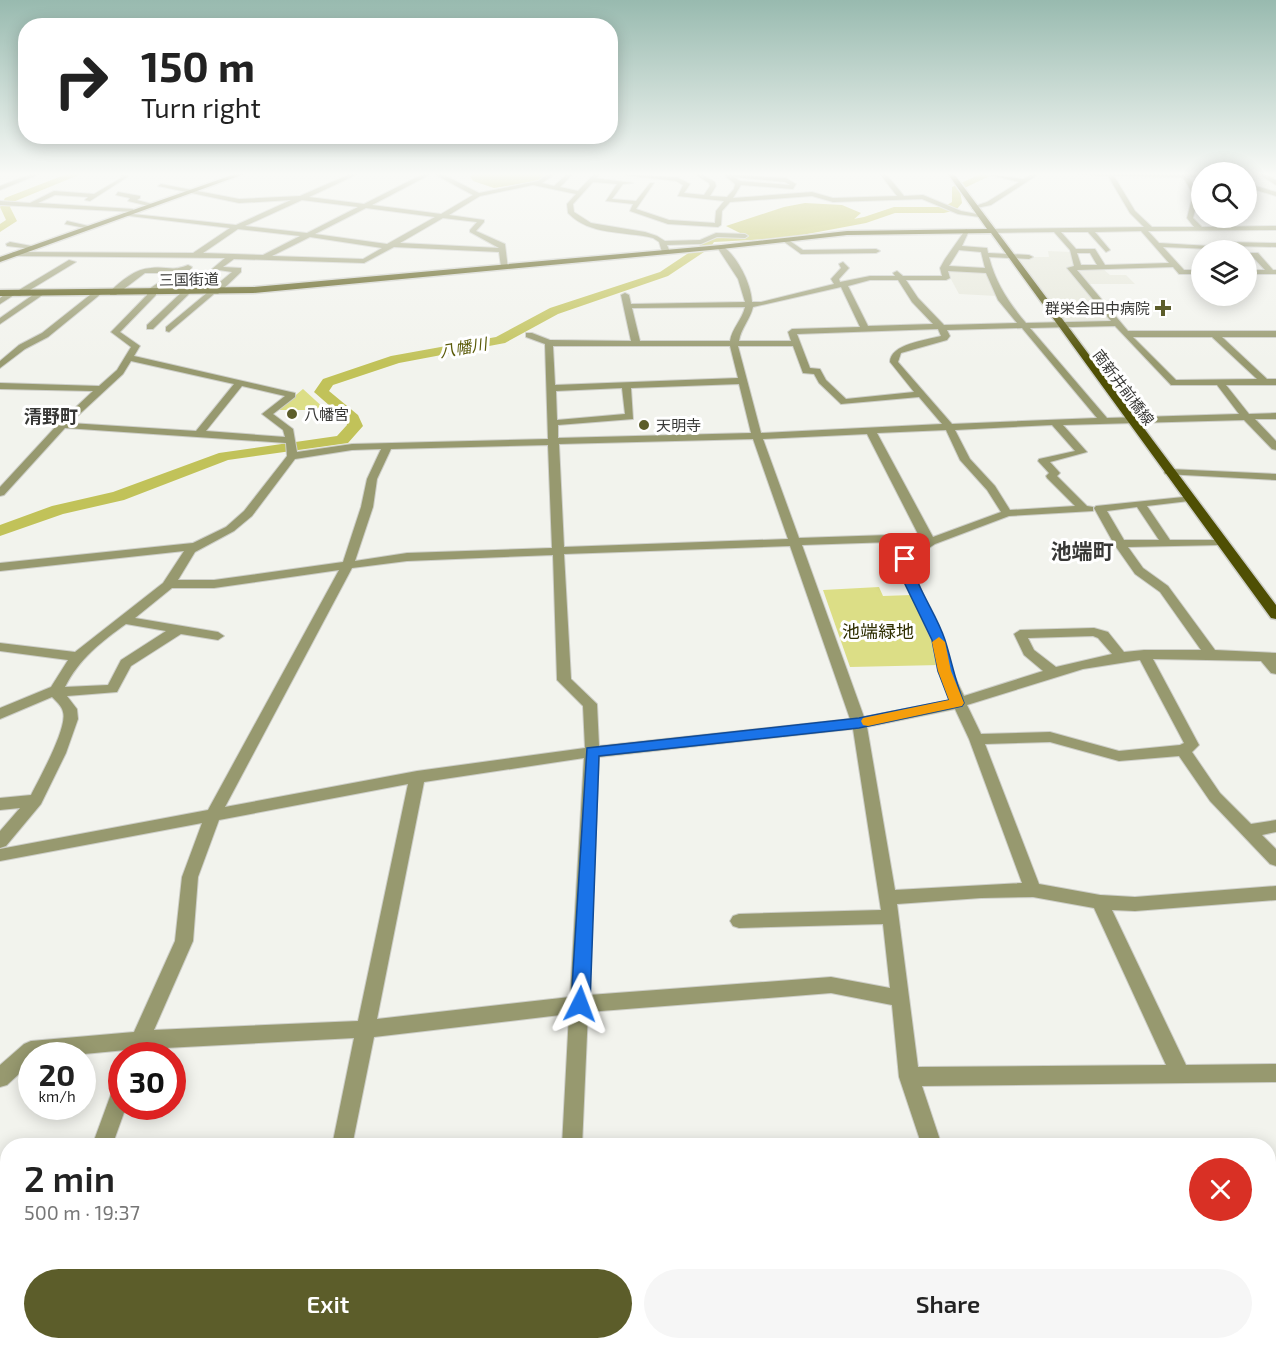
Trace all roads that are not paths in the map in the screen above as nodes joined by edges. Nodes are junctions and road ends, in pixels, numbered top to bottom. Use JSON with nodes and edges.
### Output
{"nodes":[{"id":1,"x":62,"y":237,"type":"edge"},
{"id":2,"x":222,"y":237,"type":"edge"},
{"id":3,"x":306,"y":237,"type":"edge"},
{"id":4,"x":325,"y":237,"type":"edge"},
{"id":5,"x":408,"y":237,"type":"edge"},
{"id":6,"x":484,"y":237,"type":"edge"},
{"id":7,"x":647,"y":237,"type":"edge"},
{"id":8,"x":712,"y":237,"type":"edge"},
{"id":9,"x":813,"y":237,"type":"edge"},
{"id":10,"x":965,"y":237,"type":"edge"},
{"id":11,"x":996,"y":237,"type":"edge"},
{"id":12,"x":1061,"y":237,"type":"edge"},
{"id":13,"x":1096,"y":237,"type":"edge"},
{"id":14,"x":1152,"y":237,"type":"edge"},
{"id":15,"x":785,"y":240,"type":"junction"},
{"id":16,"x":660,"y":241,"type":"junction"},
{"id":17,"x":10,"y":244,"type":"dead end"},
{"id":18,"x":1157,"y":245,"type":"junction"},
{"id":19,"x":1276,"y":245,"type":"edge"},
{"id":20,"x":392,"y":246,"type":"junction"},
{"id":21,"x":692,"y":246,"type":"junction"},
{"id":22,"x":1191,"y":246,"type":"edge"},
{"id":23,"x":1257,"y":246,"type":"edge"},
{"id":24,"x":33,"y":247,"type":"junction"},
{"id":25,"x":721,"y":247,"type":"junction"},
{"id":26,"x":959,"y":248,"type":"junction"},
{"id":27,"x":502,"y":250,"type":"junction"},
{"id":28,"x":1106,"y":250,"type":"dead end"},
{"id":29,"x":876,"y":251,"type":"dead end"},
{"id":30,"x":1073,"y":251,"type":"junction"},
{"id":31,"x":666,"y":252,"type":"junction"},
{"id":32,"x":14,"y":254,"type":"junction"},
{"id":33,"x":195,"y":255,"type":"junction"},
{"id":34,"x":985,"y":255,"type":"junction"},
{"id":35,"x":233,"y":256,"type":"junction"},
{"id":36,"x":1010,"y":256,"type":"junction"},
{"id":37,"x":264,"y":257,"type":"junction"},
{"id":38,"x":1029,"y":257,"type":"dead end"},
{"id":39,"x":1257,"y":257,"type":"edge"},
{"id":40,"x":0,"y":260,"type":"edge"},
{"id":41,"x":72,"y":262,"type":"dead end"},
{"id":42,"x":843,"y":264,"type":"dead end"},
{"id":43,"x":1173,"y":265,"type":"junction"},
{"id":44,"x":188,"y":267,"type":"dead end"},
{"id":45,"x":505,"y":267,"type":"junction"},
{"id":46,"x":944,"y":268,"type":"junction"},
{"id":47,"x":1078,"y":268,"type":"junction"},
{"id":48,"x":1103,"y":268,"type":"junction"},
{"id":49,"x":989,"y":271,"type":"junction"},
{"id":50,"x":180,"y":272,"type":"junction"},
{"id":51,"x":1191,"y":272,"type":"edge"},
{"id":52,"x":1270,"y":272,"type":"edge"},
{"id":53,"x":898,"y":275,"type":"junction"},
{"id":54,"x":946,"y":278,"type":"junction"},
{"id":55,"x":1276,"y":282,"type":"edge"},
{"id":56,"x":841,"y":284,"type":"junction"},
{"id":57,"x":951,"y":286,"type":"dead end"},
{"id":58,"x":187,"y":292,"type":"junction"},
{"id":59,"x":213,"y":292,"type":"junction"},
{"id":60,"x":98,"y":293,"type":"junction"},
{"id":61,"x":112,"y":293,"type":"junction"},
{"id":62,"x":151,"y":293,"type":"junction"},
{"id":63,"x":0,"y":294,"type":"edge"},
{"id":64,"x":14,"y":294,"type":"junction"},
{"id":65,"x":40,"y":294,"type":"junction"},
{"id":66,"x":625,"y":294,"type":"dead end"},
{"id":67,"x":0,"y":302,"type":"edge"},
{"id":68,"x":747,"y":304,"type":"junction"},
{"id":69,"x":627,"y":306,"type":"junction"},
{"id":70,"x":1,"y":321,"type":"edge"},
{"id":71,"x":1117,"y":323,"type":"junction"},
{"id":72,"x":1060,"y":325,"type":"junction"},
{"id":73,"x":1023,"y":326,"type":"junction"},
{"id":74,"x":150,"y":327,"type":"dead end"},
{"id":75,"x":941,"y":327,"type":"junction"},
{"id":76,"x":864,"y":328,"type":"junction"},
{"id":77,"x":169,"y":329,"type":"dead end"},
{"id":78,"x":1126,"y":334,"type":"junction"},
{"id":79,"x":1215,"y":334,"type":"junction"},
{"id":80,"x":1276,"y":334,"type":"edge"},
{"id":81,"x":529,"y":335,"type":"dead end"},
{"id":82,"x":549,"y":343,"type":"junction"},
{"id":83,"x":796,"y":343,"type":"junction"},
{"id":84,"x":636,"y":344,"type":"junction"},
{"id":85,"x":734,"y":346,"type":"junction"},
{"id":86,"x":130,"y":358,"type":"junction"},
{"id":87,"x":0,"y":365,"type":"edge"},
{"id":88,"x":743,"y":381,"type":"junction"},
{"id":89,"x":1219,"y":382,"type":"junction"},
{"id":90,"x":1265,"y":382,"type":"junction"},
{"id":91,"x":1276,"y":382,"type":"edge"},
{"id":92,"x":240,"y":384,"type":"junction"},
{"id":93,"x":626,"y":384,"type":"junction"},
{"id":94,"x":0,"y":386,"type":"edge"},
{"id":95,"x":550,"y":388,"type":"junction"},
{"id":96,"x":103,"y":389,"type":"junction"},
{"id":97,"x":921,"y":394,"type":"junction"},
{"id":98,"x":1245,"y":415,"type":"junction"},
{"id":99,"x":1276,"y":416,"type":"edge"},
{"id":100,"x":1105,"y":421,"type":"junction"},
{"id":101,"x":1131,"y":421,"type":"junction"},
{"id":102,"x":1055,"y":422,"type":"junction"},
{"id":103,"x":552,"y":423,"type":"junction"},
{"id":104,"x":62,"y":425,"type":"junction"},
{"id":105,"x":949,"y":427,"type":"junction"},
{"id":106,"x":872,"y":431,"type":"junction"},
{"id":107,"x":200,"y":432,"type":"junction"},
{"id":108,"x":757,"y":436,"type":"junction"},
{"id":109,"x":552,"y":441,"type":"junction"},
{"id":110,"x":291,"y":447,"type":"junction"},
{"id":111,"x":387,"y":447,"type":"junction"},
{"id":112,"x":1276,"y":447,"type":"edge"},
{"id":113,"x":1169,"y":472,"type":"junction"},
{"id":114,"x":1276,"y":477,"type":"edge"},
{"id":115,"x":5,"y":480,"type":"edge"},
{"id":116,"x":0,"y":493,"type":"edge"},
{"id":117,"x":1189,"y":498,"type":"junction"},
{"id":118,"x":1140,"y":503,"type":"junction"},
{"id":119,"x":1100,"y":508,"type":"junction"},
{"id":120,"x":1084,"y":509,"type":"junction"},
{"id":121,"x":1007,"y":513,"type":"junction"},
{"id":122,"x":794,"y":540,"type":"junction"},
{"id":123,"x":928,"y":540,"type":"junction"},
{"id":124,"x":1221,"y":542,"type":"junction"},
{"id":125,"x":1167,"y":543,"type":"junction"},
{"id":126,"x":1120,"y":544,"type":"junction"},
{"id":127,"x":196,"y":546,"type":"junction"},
{"id":128,"x":559,"y":551,"type":"junction"},
{"id":129,"x":348,"y":564,"type":"junction"},
{"id":130,"x":0,"y":567,"type":"edge"},
{"id":131,"x":169,"y":584,"type":"junction"},
{"id":132,"x":1276,"y":615,"type":"edge"},
{"id":133,"x":123,"y":620,"type":"junction"},
{"id":134,"x":179,"y":630,"type":"junction"},
{"id":135,"x":218,"y":636,"type":"dead end"},
{"id":136,"x":0,"y":646,"type":"edge"},
{"id":137,"x":1144,"y":654,"type":"junction"},
{"id":138,"x":1211,"y":654,"type":"junction"},
{"id":139,"x":1270,"y":656,"type":"edge"},
{"id":140,"x":77,"y":657,"type":"junction"},
{"id":141,"x":1121,"y":657,"type":"junction"},
{"id":142,"x":1276,"y":670,"type":"edge"},
{"id":143,"x":1052,"y":671,"type":"junction"},
{"id":144,"x":56,"y":692,"type":"junction"},
{"id":145,"x":957,"y":703,"type":"junction"},
{"id":146,"x":0,"y":714,"type":"edge"},
{"id":147,"x":859,"y":723,"type":"junction"},
{"id":148,"x":976,"y":739,"type":"junction"},
{"id":149,"x":1183,"y":750,"type":"junction"},
{"id":150,"x":592,"y":752,"type":"junction"},
{"id":151,"x":417,"y":777,"type":"junction"},
{"id":152,"x":36,"y":800,"type":"junction"},
{"id":153,"x":0,"y":804,"type":"edge"},
{"id":154,"x":213,"y":815,"type":"junction"},
{"id":155,"x":1276,"y":826,"type":"edge"},
{"id":156,"x":1247,"y":831,"type":"junction"},
{"id":157,"x":0,"y":842,"type":"edge"},
{"id":158,"x":0,"y":855,"type":"edge"},
{"id":159,"x":1276,"y":859,"type":"edge"},
{"id":160,"x":1033,"y":890,"type":"junction"},
{"id":161,"x":1276,"y":893,"type":"edge"},
{"id":162,"x":887,"y":898,"type":"junction"},
{"id":163,"x":1100,"y":902,"type":"junction"},
{"id":164,"x":891,"y":917,"type":"junction"},
{"id":165,"x":739,"y":921,"type":"dead end"},
{"id":166,"x":900,"y":998,"type":"junction"},
{"id":167,"x":580,"y":1004,"type":"junction"},
{"id":168,"x":365,"y":1029,"type":"junction"},
{"id":169,"x":139,"y":1042,"type":"edge"},
{"id":170,"x":186,"y":1044,"type":"edge"},
{"id":171,"x":108,"y":1049,"type":"edge"},
{"id":172,"x":1276,"y":1073,"type":"edge"},
{"id":173,"x":1180,"y":1074,"type":"junction"},
{"id":174,"x":909,"y":1077,"type":"junction"},
{"id":175,"x":0,"y":1078,"type":"edge"},
{"id":176,"x":111,"y":1120,"type":"edge"},
{"id":177,"x":105,"y":1138,"type":"edge"},
{"id":178,"x":344,"y":1138,"type":"edge"},
{"id":179,"x":572,"y":1138,"type":"edge"},
{"id":180,"x":929,"y":1138,"type":"edge"}],
"edges":[{"from":1,"to":24,"type":"main road"},
{"from":2,"to":33,"type":"street"},
{"from":3,"to":37,"type":"street"},
{"from":4,"to":20,"type":"street"},
{"from":5,"to":20,"type":"street"},
{"from":6,"to":27,"type":"street"},
{"from":7,"to":16,"type":"street"},
{"from":8,"to":21,"type":"street"},
{"from":9,"to":15,"type":"main road","name":"三国街道"},
{"from":10,"to":26,"type":"street"},
{"from":11,"to":36,"type":"main road","name":"南新井前橋線"},
{"from":12,"to":30,"type":"street"},
{"from":13,"to":28,"type":"street"},
{"from":14,"to":18,"type":"street"},
{"from":15,"to":25,"type":"main road","name":"三国街道"},
{"from":15,"to":29,"type":"street"},
{"from":16,"to":21,"type":"street"},
{"from":16,"to":31,"type":"street"},
{"from":17,"to":24,"type":"street"},
{"from":18,"to":22,"type":"street"},
{"from":18,"to":43,"type":"street"},
{"from":19,"to":23,"type":"street"},
{"from":20,"to":27,"type":"street"},
{"from":20,"to":37,"type":"street"},
{"from":21,"to":25,"type":"main road","name":"三国街道"},
{"from":21,"to":31,"type":"main road","name":"三国街道"},
{"from":24,"to":32,"type":"main road"},
{"from":25,"to":68,"type":"street"},
{"from":26,"to":34,"type":"street"},
{"from":26,"to":46,"type":"street"},
{"from":27,"to":45,"type":"street"},
{"from":30,"to":47,"type":"street"},
{"from":30,"to":48,"type":"street"},
{"from":31,"to":45,"type":"main road","name":"三国街道"},
{"from":32,"to":33,"type":"street"},
{"from":32,"to":40,"type":"main road"},
{"from":33,"to":35,"type":"street"},
{"from":34,"to":36,"type":"street"},
{"from":34,"to":49,"type":"street"},
{"from":35,"to":37,"type":"street"},
{"from":35,"to":59,"type":"street"},
{"from":36,"to":38,"type":"street"},
{"from":36,"to":72,"type":"main road","name":"南新井前橋線"},
{"from":39,"to":52,"type":"street"},
{"from":41,"to":64,"type":"street"},
{"from":42,"to":56,"type":"street"},
{"from":43,"to":48,"type":"street"},
{"from":43,"to":51,"type":"street"},
{"from":44,"to":50,"type":"street"},
{"from":45,"to":59,"type":"main road","name":"三国街道"},
{"from":46,"to":49,"type":"street"},
{"from":46,"to":54,"type":"street"},
{"from":47,"to":48,"type":"street"},
{"from":47,"to":71,"type":"street"},
{"from":49,"to":73,"type":"street"},
{"from":50,"to":61,"type":"street"},
{"from":50,"to":62,"type":"street"},
{"from":52,"to":55,"type":"street"},
{"from":53,"to":54,"type":"street"},
{"from":53,"to":56,"type":"street"},
{"from":53,"to":75,"type":"street"},
{"from":54,"to":57,"type":"street"},
{"from":56,"to":68,"type":"street"},
{"from":56,"to":76,"type":"street"},
{"from":58,"to":59,"type":"main road","name":"三国街道"},
{"from":58,"to":62,"type":"main road","name":"三国街道"},
{"from":58,"to":74,"type":"street"},
{"from":59,"to":77,"type":"street"},
{"from":60,"to":61,"type":"main road","name":"三国街道"},
{"from":60,"to":65,"type":"main road","name":"三国街道"},
{"from":60,"to":87,"type":"street"},
{"from":61,"to":62,"type":"main road","name":"三国街道"},
{"from":62,"to":86,"type":"street"},
{"from":63,"to":64,"type":"main road","name":"三国街道"},
{"from":64,"to":65,"type":"main road","name":"三国街道"},
{"from":64,"to":67,"type":"street"},
{"from":65,"to":70,"type":"street"},
{"from":66,"to":69,"type":"street"},
{"from":68,"to":69,"type":"street"},
{"from":68,"to":85,"type":"street"},
{"from":69,"to":84,"type":"street"},
{"from":71,"to":72,"type":"street"},
{"from":71,"to":78,"type":"street"},
{"from":72,"to":73,"type":"street"},
{"from":72,"to":101,"type":"main road","name":"南新井前橋線"},
{"from":73,"to":75,"type":"street"},
{"from":73,"to":100,"type":"street"},
{"from":75,"to":76,"type":"street"},
{"from":75,"to":97,"type":"street"},
{"from":76,"to":83,"type":"street"},
{"from":78,"to":79,"type":"street"},
{"from":78,"to":89,"type":"street"},
{"from":79,"to":80,"type":"street"},
{"from":79,"to":90,"type":"street"},
{"from":81,"to":82,"type":"street"},
{"from":82,"to":84,"type":"street"},
{"from":82,"to":95,"type":"street"},
{"from":83,"to":85,"type":"street"},
{"from":83,"to":97,"type":"street"},
{"from":84,"to":85,"type":"street"},
{"from":85,"to":88,"type":"street"},
{"from":86,"to":92,"type":"street"},
{"from":86,"to":96,"type":"street"},
{"from":88,"to":93,"type":"street"},
{"from":88,"to":108,"type":"street"},
{"from":89,"to":90,"type":"street"},
{"from":89,"to":98,"type":"street"},
{"from":90,"to":91,"type":"street"},
{"from":92,"to":107,"type":"street"},
{"from":92,"to":110,"type":"street"},
{"from":93,"to":95,"type":"street"},
{"from":93,"to":103,"type":"street"},
{"from":94,"to":96,"type":"street"},
{"from":95,"to":103,"type":"street"},
{"from":96,"to":104,"type":"street"},
{"from":97,"to":105,"type":"street"},
{"from":98,"to":99,"type":"street"},
{"from":98,"to":101,"type":"street"},
{"from":98,"to":112,"type":"street"},
{"from":100,"to":101,"type":"street"},
{"from":100,"to":102,"type":"street"},
{"from":101,"to":113,"type":"main road","name":"南新井前橋線"},
{"from":102,"to":105,"type":"street"},
{"from":102,"to":120,"type":"street"},
{"from":103,"to":109,"type":"street"},
{"from":104,"to":107,"type":"street"},
{"from":104,"to":115,"type":"street"},
{"from":105,"to":106,"type":"street"},
{"from":105,"to":121,"type":"street"},
{"from":106,"to":108,"type":"street"},
{"from":106,"to":123,"type":"street"},
{"from":107,"to":110,"type":"street"},
{"from":108,"to":109,"type":"street"},
{"from":108,"to":122,"type":"street"},
{"from":109,"to":111,"type":"street"},
{"from":109,"to":128,"type":"street"},
{"from":110,"to":111,"type":"street"},
{"from":110,"to":127,"type":"street"},
{"from":111,"to":129,"type":"street"},
{"from":113,"to":114,"type":"street"},
{"from":113,"to":117,"type":"main road","name":"南新井前橋線"},
{"from":115,"to":116,"type":"street"},
{"from":117,"to":118,"type":"street"},
{"from":117,"to":124,"type":"main road","name":"南新井前橋線"},
{"from":118,"to":119,"type":"street"},
{"from":118,"to":125,"type":"street"},
{"from":119,"to":120,"type":"street"},
{"from":119,"to":126,"type":"street"},
{"from":120,"to":121,"type":"street"},
{"from":121,"to":123,"type":"street"},
{"from":122,"to":123,"type":"street"},
{"from":122,"to":128,"type":"street"},
{"from":122,"to":147,"type":"street"},
{"from":123,"to":145,"type":"street"},
{"from":124,"to":125,"type":"street"},
{"from":124,"to":132,"type":"main road","name":"南新井前橋線"},
{"from":125,"to":126,"type":"street"},
{"from":126,"to":138,"type":"street"},
{"from":127,"to":130,"type":"street"},
{"from":127,"to":131,"type":"street"},
{"from":128,"to":129,"type":"street"},
{"from":128,"to":150,"type":"street"},
{"from":129,"to":131,"type":"street"},
{"from":129,"to":154,"type":"street"},
{"from":131,"to":133,"type":"street"},
{"from":133,"to":134,"type":"street"},
{"from":133,"to":140,"type":"street"},
{"from":134,"to":135,"type":"street"},
{"from":134,"to":144,"type":"street"},
{"from":136,"to":140,"type":"street"},
{"from":137,"to":138,"type":"street"},
{"from":137,"to":141,"type":"street"},
{"from":137,"to":149,"type":"street"},
{"from":138,"to":139,"type":"street"},
{"from":139,"to":142,"type":"street"},
{"from":140,"to":144,"type":"street"},
{"from":141,"to":143,"type":"street"},
{"from":141,"to":143,"type":"street"},
{"from":143,"to":145,"type":"street"},
{"from":144,"to":146,"type":"street"},
{"from":144,"to":152,"type":"street"},
{"from":145,"to":147,"type":"street"},
{"from":145,"to":148,"type":"street"},
{"from":147,"to":150,"type":"street"},
{"from":147,"to":162,"type":"street"},
{"from":148,"to":149,"type":"street"},
{"from":148,"to":160,"type":"street"},
{"from":149,"to":156,"type":"street"},
{"from":150,"to":151,"type":"street"},
{"from":150,"to":167,"type":"street"},
{"from":151,"to":154,"type":"street"},
{"from":151,"to":168,"type":"street"},
{"from":152,"to":153,"type":"street"},
{"from":152,"to":157,"type":"street"},
{"from":154,"to":158,"type":"street"},
{"from":154,"to":169,"type":"street"},
{"from":155,"to":156,"type":"street"},
{"from":156,"to":159,"type":"street"},
{"from":160,"to":162,"type":"street"},
{"from":160,"to":163,"type":"street"},
{"from":161,"to":163,"type":"street"},
{"from":162,"to":164,"type":"street"},
{"from":163,"to":173,"type":"street"},
{"from":164,"to":165,"type":"street"},
{"from":164,"to":166,"type":"street"},
{"from":166,"to":167,"type":"street"},
{"from":166,"to":174,"type":"street"},
{"from":167,"to":168,"type":"street"},
{"from":167,"to":179,"type":"street"},
{"from":168,"to":170,"type":"street"},
{"from":168,"to":178,"type":"street"},
{"from":171,"to":175,"type":"street"},
{"from":172,"to":173,"type":"street"},
{"from":173,"to":174,"type":"street"},
{"from":174,"to":180,"type":"street"},
{"from":176,"to":177,"type":"street"}]}
